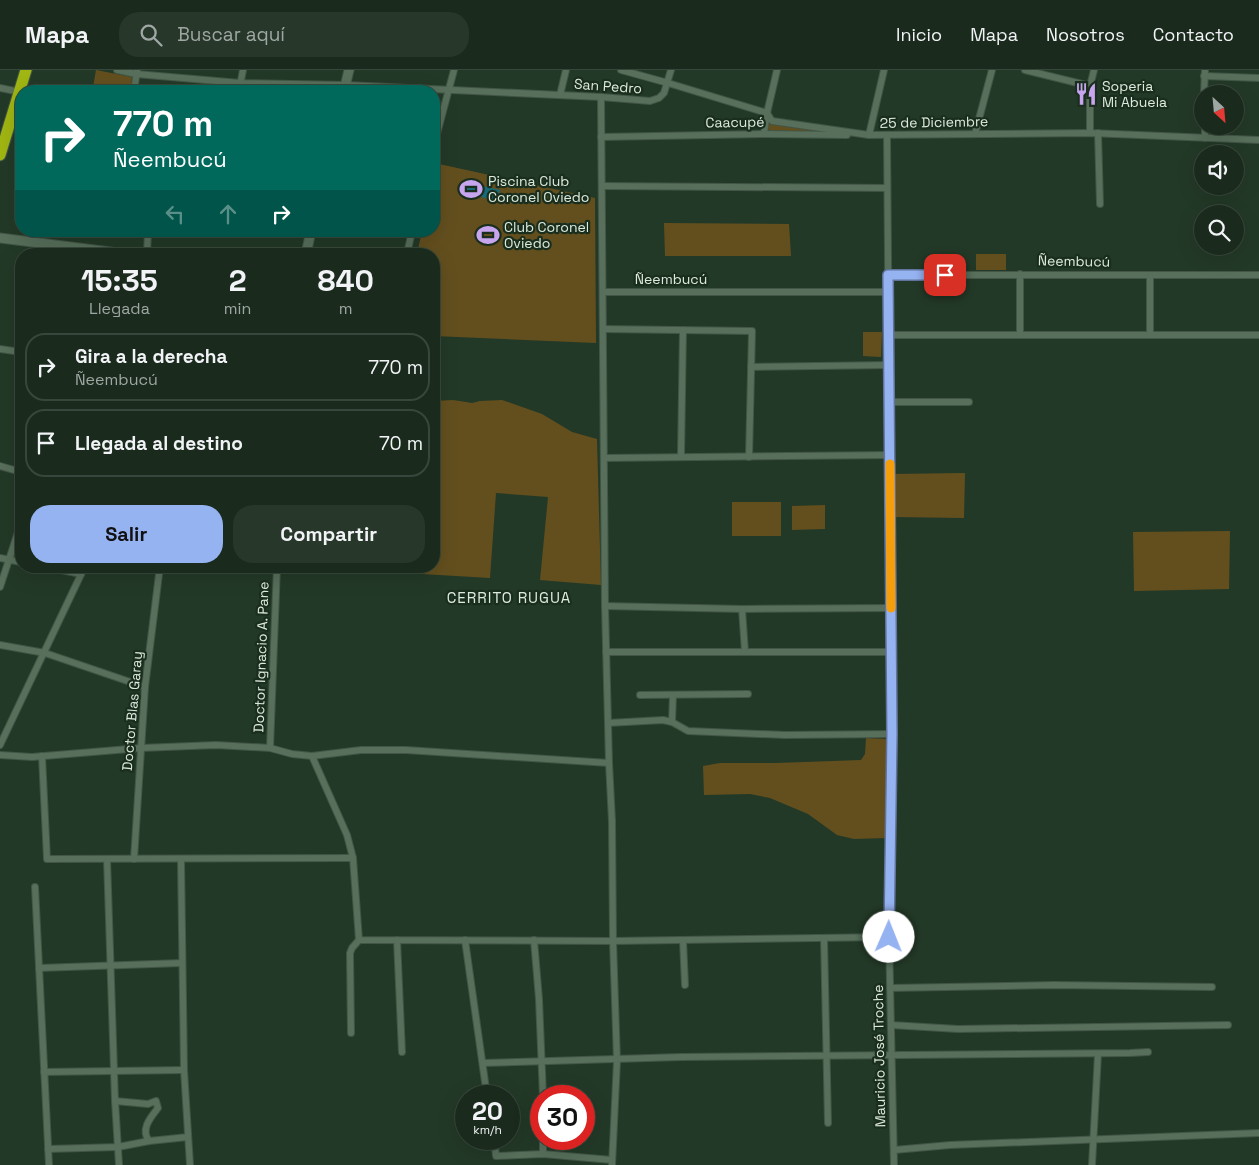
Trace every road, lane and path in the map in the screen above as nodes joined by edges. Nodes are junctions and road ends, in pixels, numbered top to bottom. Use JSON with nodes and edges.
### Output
{"nodes":[{"id":1,"x":26,"y":70,"type":"edge"},
{"id":2,"x":117,"y":70,"type":"edge"},
{"id":3,"x":243,"y":70,"type":"edge"},
{"id":4,"x":349,"y":70,"type":"edge"},
{"id":5,"x":454,"y":70,"type":"edge"},
{"id":6,"x":566,"y":70,"type":"edge"},
{"id":7,"x":621,"y":70,"type":"edge"},
{"id":8,"x":672,"y":70,"type":"edge"},
{"id":9,"x":777,"y":70,"type":"edge"},
{"id":10,"x":884,"y":70,"type":"edge"},
{"id":11,"x":992,"y":70,"type":"edge"},
{"id":12,"x":1025,"y":70,"type":"edge"},
{"id":13,"x":1094,"y":70,"type":"edge"},
{"id":14,"x":137,"y":72,"type":"edge"},
{"id":15,"x":1204,"y":73,"type":"edge"},
{"id":16,"x":1259,"y":78,"type":"edge"},
{"id":17,"x":240,"y":83,"type":"junction"},
{"id":18,"x":668,"y":83,"type":"junction"},
{"id":19,"x":22,"y":85,"type":"edge"},
{"id":20,"x":135,"y":85,"type":"edge"},
{"id":21,"x":282,"y":85,"type":"edge"},
{"id":22,"x":346,"y":85,"type":"edge"},
{"id":23,"x":1090,"y":86,"type":"junction"},
{"id":24,"x":0,"y":88,"type":"edge"},
{"id":25,"x":440,"y":90,"type":"edge"},
{"id":26,"x":450,"y":90,"type":"junction"},
{"id":27,"x":15,"y":91,"type":"edge"},
{"id":28,"x":560,"y":95,"type":"junction"},
{"id":29,"x":601,"y":97,"type":"junction"},
{"id":30,"x":15,"y":108,"type":"edge"},
{"id":31,"x":767,"y":113,"type":"junction"},
{"id":32,"x":440,"y":124,"type":"edge"},
{"id":33,"x":1090,"y":133,"type":"junction"},
{"id":34,"x":1098,"y":133,"type":"junction"},
{"id":35,"x":764,"y":134,"type":"junction"},
{"id":36,"x":975,"y":134,"type":"junction"},
{"id":37,"x":1205,"y":135,"type":"edge"},
{"id":38,"x":601,"y":136,"type":"junction"},
{"id":39,"x":869,"y":136,"type":"junction"},
{"id":40,"x":887,"y":136,"type":"junction"},
{"id":41,"x":1205,"y":138,"type":"junction"},
{"id":42,"x":1259,"y":140,"type":"edge"},
{"id":43,"x":0,"y":155,"type":"edge"},
{"id":44,"x":602,"y":186,"type":"junction"},
{"id":45,"x":887,"y":188,"type":"junction"},
{"id":46,"x":1100,"y":204,"type":"dead end"},
{"id":47,"x":0,"y":238,"type":"edge"},
{"id":48,"x":79,"y":248,"type":"edge"},
{"id":49,"x":1020,"y":274,"type":"junction"},
{"id":50,"x":888,"y":275,"type":"junction"},
{"id":51,"x":1259,"y":275,"type":"edge"},
{"id":52,"x":1150,"y":276,"type":"junction"},
{"id":53,"x":603,"y":292,"type":"junction"},
{"id":54,"x":888,"y":292,"type":"junction"},
{"id":55,"x":603,"y":329,"type":"junction"},
{"id":56,"x":683,"y":330,"type":"junction"},
{"id":57,"x":889,"y":335,"type":"junction"},
{"id":58,"x":1020,"y":335,"type":"junction"},
{"id":59,"x":1150,"y":335,"type":"junction"},
{"id":60,"x":1259,"y":335,"type":"edge"},
{"id":61,"x":0,"y":349,"type":"edge"},
{"id":62,"x":15,"y":351,"type":"edge"},
{"id":63,"x":889,"y":365,"type":"junction"},
{"id":64,"x":751,"y":367,"type":"junction"},
{"id":65,"x":889,"y":402,"type":"junction"},
{"id":66,"x":969,"y":402,"type":"dead end"},
{"id":67,"x":890,"y":455,"type":"junction"},
{"id":68,"x":681,"y":456,"type":"junction"},
{"id":69,"x":750,"y":457,"type":"junction"},
{"id":70,"x":604,"y":458,"type":"junction"},
{"id":71,"x":0,"y":466,"type":"edge"},
{"id":72,"x":15,"y":470,"type":"edge"},
{"id":73,"x":15,"y":543,"type":"edge"},
{"id":74,"x":0,"y":558,"type":"edge"},
{"id":75,"x":10,"y":560,"type":"junction"},
{"id":76,"x":15,"y":561,"type":"edge"},
{"id":77,"x":77,"y":573,"type":"edge"},
{"id":78,"x":159,"y":573,"type":"edge"},
{"id":79,"x":277,"y":573,"type":"edge"},
{"id":80,"x":82,"y":574,"type":"joint"},
{"id":81,"x":0,"y":587,"type":"edge"},
{"id":82,"x":605,"y":606,"type":"junction"},
{"id":83,"x":891,"y":608,"type":"junction"},
{"id":84,"x":742,"y":609,"type":"junction"},
{"id":85,"x":0,"y":645,"type":"edge"},
{"id":86,"x":45,"y":652,"type":"junction"},
{"id":87,"x":606,"y":652,"type":"junction"},
{"id":88,"x":745,"y":652,"type":"junction"},
{"id":89,"x":891,"y":652,"type":"junction"},
{"id":90,"x":145,"y":687,"type":"junction"},
{"id":91,"x":748,"y":694,"type":"dead end"},
{"id":92,"x":640,"y":695,"type":"dead end"},
{"id":93,"x":673,"y":696,"type":"junction"},
{"id":94,"x":672,"y":722,"type":"junction"},
{"id":95,"x":608,"y":723,"type":"junction"},
{"id":96,"x":892,"y":734,"type":"junction"},
{"id":97,"x":0,"y":744,"type":"edge"},
{"id":98,"x":141,"y":748,"type":"junction"},
{"id":99,"x":270,"y":748,"type":"junction"},
{"id":100,"x":0,"y":755,"type":"edge"},
{"id":101,"x":42,"y":756,"type":"junction"},
{"id":102,"x":312,"y":756,"type":"junction"},
{"id":103,"x":608,"y":763,"type":"junction"},
{"id":104,"x":353,"y":858,"type":"junction"},
{"id":105,"x":107,"y":859,"type":"junction"},
{"id":106,"x":134,"y":859,"type":"junction"},
{"id":107,"x":181,"y":860,"type":"junction"},
{"id":108,"x":35,"y":887,"type":"dead end"},
{"id":109,"x":889,"y":937,"type":"junction"},
{"id":110,"x":824,"y":938,"type":"junction"},
{"id":111,"x":359,"y":940,"type":"junction"},
{"id":112,"x":397,"y":940,"type":"junction"},
{"id":113,"x":465,"y":940,"type":"junction"},
{"id":114,"x":534,"y":940,"type":"junction"},
{"id":115,"x":684,"y":940,"type":"junction"},
{"id":116,"x":613,"y":941,"type":"junction"},
{"id":117,"x":182,"y":963,"type":"junction"},
{"id":118,"x":111,"y":966,"type":"junction"},
{"id":119,"x":39,"y":968,"type":"junction"},
{"id":120,"x":685,"y":985,"type":"dead end"},
{"id":121,"x":1212,"y":987,"type":"dead end"},
{"id":122,"x":890,"y":988,"type":"junction"},
{"id":123,"x":891,"y":1025,"type":"junction"},
{"id":124,"x":1228,"y":1026,"type":"dead end"},
{"id":125,"x":351,"y":1033,"type":"dead end"},
{"id":126,"x":402,"y":1052,"type":"dead end"},
{"id":127,"x":1148,"y":1052,"type":"dead end"},
{"id":128,"x":1098,"y":1054,"type":"junction"},
{"id":129,"x":892,"y":1055,"type":"junction"},
{"id":130,"x":826,"y":1056,"type":"junction"},
{"id":131,"x":616,"y":1058,"type":"junction"},
{"id":132,"x":543,"y":1061,"type":"junction"},
{"id":133,"x":482,"y":1063,"type":"junction"},
{"id":134,"x":115,"y":1070,"type":"junction"},
{"id":135,"x":184,"y":1070,"type":"junction"},
{"id":136,"x":44,"y":1072,"type":"junction"},
{"id":137,"x":485,"y":1085,"type":"edge"},
{"id":138,"x":543,"y":1085,"type":"edge"},
{"id":139,"x":115,"y":1101,"type":"junction"},
{"id":140,"x":828,"y":1123,"type":"dead end"},
{"id":141,"x":1259,"y":1133,"type":"edge"},
{"id":142,"x":188,"y":1137,"type":"junction"},
{"id":143,"x":1093,"y":1139,"type":"junction"},
{"id":144,"x":148,"y":1141,"type":"junction"},
{"id":145,"x":118,"y":1147,"type":"junction"},
{"id":146,"x":48,"y":1149,"type":"junction"},
{"id":147,"x":495,"y":1150,"type":"edge"},
{"id":148,"x":543,"y":1150,"type":"edge"},
{"id":149,"x":894,"y":1150,"type":"junction"},
{"id":150,"x":543,"y":1154,"type":"junction"},
{"id":151,"x":612,"y":1163,"type":"edge"},
{"id":152,"x":49,"y":1165,"type":"edge"},
{"id":153,"x":119,"y":1165,"type":"edge"},
{"id":154,"x":190,"y":1165,"type":"edge"},
{"id":155,"x":894,"y":1165,"type":"edge"},
{"id":156,"x":1092,"y":1165,"type":"edge"}],
"edges":[{"from":1,"to":19,"type":"highway"},
{"from":2,"to":14,"type":"street","name":"San Pedro"},
{"from":3,"to":17,"type":"street"},
{"from":4,"to":22,"type":"street"},
{"from":5,"to":26,"type":"street"},
{"from":6,"to":28,"type":"street"},
{"from":7,"to":18,"type":"street","name":"25 de Diciembre"},
{"from":8,"to":18,"type":"street"},
{"from":9,"to":31,"type":"street"},
{"from":10,"to":39,"type":"street"},
{"from":11,"to":36,"type":"street"},
{"from":12,"to":23,"type":"street"},
{"from":13,"to":23,"type":"street"},
{"from":14,"to":17,"type":"street","name":"San Pedro"},
{"from":14,"to":20,"type":"street"},
{"from":15,"to":16,"type":"street"},
{"from":17,"to":21,"type":"street","name":"San Pedro"},
{"from":18,"to":29,"type":"street","name":"San Pedro"},
{"from":18,"to":31,"type":"street","name":"25 de Diciembre"},
{"from":23,"to":33,"type":"street"},
{"from":24,"to":27,"type":"street"},
{"from":25,"to":26,"type":"street","name":"San Pedro"},
{"from":26,"to":28,"type":"street","name":"San Pedro"},
{"from":26,"to":32,"type":"street"},
{"from":28,"to":29,"type":"street","name":"San Pedro"},
{"from":29,"to":38,"type":"street"},
{"from":30,"to":43,"type":"highway"},
{"from":31,"to":35,"type":"street"},
{"from":31,"to":39,"type":"street","name":"25 de Diciembre"},
{"from":33,"to":34,"type":"street","name":"25 de Diciembre"},
{"from":33,"to":36,"type":"street","name":"25 de Diciembre"},
{"from":34,"to":41,"type":"street","name":"25 de Diciembre"},
{"from":34,"to":46,"type":"street"},
{"from":35,"to":38,"type":"street","name":"Caacupé"},
{"from":35,"to":39,"type":"street","name":"Caacupé"},
{"from":36,"to":40,"type":"street","name":"25 de Diciembre"},
{"from":37,"to":41,"type":"street"},
{"from":38,"to":44,"type":"street"},
{"from":39,"to":40,"type":"street","name":"25 de Diciembre"},
{"from":40,"to":45,"type":"street","name":"Mauricio José Troche"},
{"from":41,"to":42,"type":"street","name":"25 de Diciembre"},
{"from":44,"to":45,"type":"street"},
{"from":44,"to":53,"type":"street"},
{"from":45,"to":50,"type":"street","name":"Mauricio José Troche"},
{"from":47,"to":48,"type":"street"},
{"from":49,"to":50,"type":"street","name":"Ñeembucú"},
{"from":49,"to":52,"type":"street","name":"Ñeembucú"},
{"from":49,"to":58,"type":"street"},
{"from":50,"to":54,"type":"street","name":"Mauricio José Troche"},
{"from":51,"to":52,"type":"street","name":"Ñeembucú"},
{"from":52,"to":59,"type":"street"},
{"from":53,"to":54,"type":"street","name":"Ñeembucú"},
{"from":53,"to":55,"type":"street"},
{"from":54,"to":57,"type":"street","name":"Mauricio José Troche"},
{"from":55,"to":56,"type":"street"},
{"from":55,"to":70,"type":"street"},
{"from":56,"to":64,"type":"street"},
{"from":56,"to":68,"type":"street"},
{"from":57,"to":58,"type":"street"},
{"from":57,"to":63,"type":"street","name":"Mauricio José Troche"},
{"from":58,"to":59,"type":"street"},
{"from":59,"to":60,"type":"street"},
{"from":61,"to":62,"type":"street"},
{"from":63,"to":64,"type":"street"},
{"from":63,"to":65,"type":"street","name":"Mauricio José Troche"},
{"from":64,"to":69,"type":"street"},
{"from":65,"to":66,"type":"street"},
{"from":65,"to":67,"type":"street","name":"Mauricio José Troche"},
{"from":67,"to":69,"type":"street"},
{"from":67,"to":83,"type":"street","name":"Mauricio José Troche"},
{"from":68,"to":69,"type":"street"},
{"from":68,"to":70,"type":"street"},
{"from":70,"to":82,"type":"street"},
{"from":71,"to":72,"type":"street"},
{"from":73,"to":75,"type":"street"},
{"from":74,"to":75,"type":"street"},
{"from":75,"to":76,"type":"street"},
{"from":75,"to":81,"type":"street"},
{"from":77,"to":80,"type":"street"},
{"from":78,"to":90,"type":"street","name":"Doctor Blas Garay"},
{"from":79,"to":99,"type":"street","name":"Doctor Ignacio A. Pane"},
{"from":80,"to":86,"type":"street"},
{"from":82,"to":84,"type":"street"},
{"from":82,"to":87,"type":"street"},
{"from":83,"to":84,"type":"street"},
{"from":83,"to":89,"type":"street","name":"Mauricio José Troche"},
{"from":84,"to":88,"type":"street"},
{"from":85,"to":86,"type":"street"},
{"from":86,"to":90,"type":"street"},
{"from":86,"to":97,"type":"street"},
{"from":87,"to":88,"type":"street"},
{"from":87,"to":95,"type":"street"},
{"from":88,"to":89,"type":"street"},
{"from":89,"to":96,"type":"street","name":"Mauricio José Troche"},
{"from":90,"to":98,"type":"street","name":"Doctor Blas Garay"},
{"from":91,"to":93,"type":"street"},
{"from":92,"to":93,"type":"street"},
{"from":93,"to":94,"type":"street"},
{"from":94,"to":95,"type":"street"},
{"from":94,"to":96,"type":"street"},
{"from":95,"to":103,"type":"street"},
{"from":96,"to":109,"type":"street","name":"Mauricio José Troche"},
{"from":98,"to":99,"type":"street"},
{"from":98,"to":101,"type":"street"},
{"from":98,"to":106,"type":"street","name":"Doctor Blas Garay"},
{"from":99,"to":102,"type":"street"},
{"from":100,"to":101,"type":"street"},
{"from":101,"to":105,"type":"street"},
{"from":102,"to":103,"type":"street"},
{"from":102,"to":104,"type":"street"},
{"from":103,"to":116,"type":"street"},
{"from":104,"to":107,"type":"street"},
{"from":104,"to":111,"type":"street"},
{"from":105,"to":106,"type":"street"},
{"from":105,"to":118,"type":"street"},
{"from":106,"to":107,"type":"street"},
{"from":107,"to":117,"type":"street"},
{"from":108,"to":119,"type":"street"},
{"from":109,"to":110,"type":"street"},
{"from":109,"to":122,"type":"street","name":"Mauricio José Troche"},
{"from":110,"to":115,"type":"street"},
{"from":110,"to":130,"type":"street"},
{"from":111,"to":112,"type":"street"},
{"from":111,"to":125,"type":"street"},
{"from":112,"to":113,"type":"street"},
{"from":112,"to":126,"type":"street"},
{"from":113,"to":114,"type":"street"},
{"from":113,"to":133,"type":"street"},
{"from":114,"to":116,"type":"street"},
{"from":114,"to":132,"type":"street"},
{"from":115,"to":116,"type":"street"},
{"from":115,"to":120,"type":"street"},
{"from":116,"to":131,"type":"street"},
{"from":117,"to":118,"type":"street"},
{"from":117,"to":135,"type":"street"},
{"from":118,"to":119,"type":"street"},
{"from":118,"to":134,"type":"street"},
{"from":119,"to":136,"type":"street"},
{"from":121,"to":122,"type":"street"},
{"from":122,"to":123,"type":"street","name":"Mauricio José Troche"},
{"from":123,"to":124,"type":"street"},
{"from":123,"to":129,"type":"street","name":"Mauricio José Troche"},
{"from":127,"to":128,"type":"street"},
{"from":128,"to":129,"type":"street"},
{"from":128,"to":143,"type":"street"},
{"from":129,"to":130,"type":"street"},
{"from":129,"to":149,"type":"street","name":"Mauricio José Troche"},
{"from":130,"to":131,"type":"street"},
{"from":130,"to":140,"type":"street"},
{"from":131,"to":132,"type":"street"},
{"from":131,"to":151,"type":"street"},
{"from":132,"to":133,"type":"street"},
{"from":132,"to":138,"type":"street"},
{"from":133,"to":137,"type":"street"},
{"from":134,"to":135,"type":"street"},
{"from":134,"to":136,"type":"street"},
{"from":134,"to":139,"type":"street"},
{"from":135,"to":142,"type":"street"},
{"from":136,"to":146,"type":"street"},
{"from":139,"to":144,"type":"street"},
{"from":139,"to":145,"type":"street"},
{"from":141,"to":143,"type":"street"},
{"from":142,"to":144,"type":"street"},
{"from":142,"to":154,"type":"street"},
{"from":143,"to":149,"type":"street"},
{"from":143,"to":156,"type":"street"},
{"from":144,"to":145,"type":"street"},
{"from":145,"to":146,"type":"street"},
{"from":145,"to":153,"type":"street"},
{"from":146,"to":152,"type":"street"},
{"from":147,"to":150,"type":"street"},
{"from":148,"to":150,"type":"street"},
{"from":149,"to":155,"type":"street","name":"Mauricio José Troche"},
{"from":150,"to":151,"type":"street"}]}
